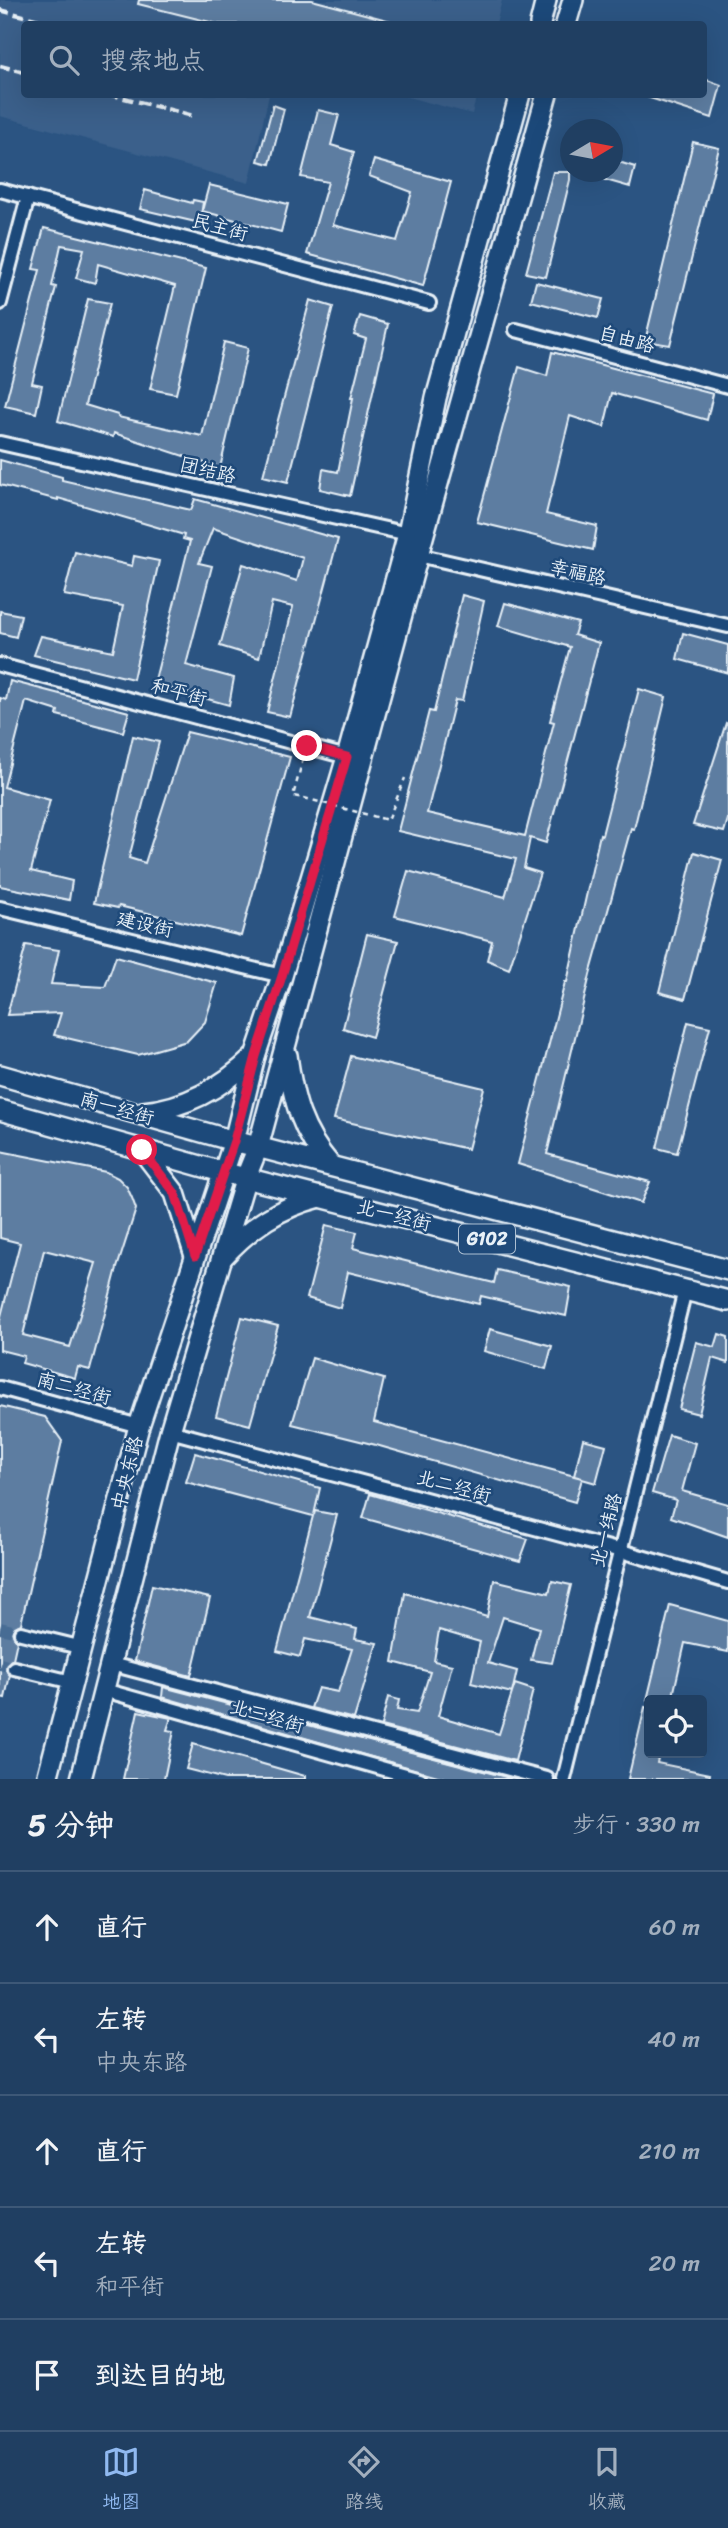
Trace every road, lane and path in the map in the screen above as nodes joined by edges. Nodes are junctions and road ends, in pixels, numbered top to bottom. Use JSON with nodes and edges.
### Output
{"nodes":[{"id":1,"x":546,"y":0,"type":"edge"},
{"id":2,"x":573,"y":0,"type":"edge"},
{"id":3,"x":541,"y":21,"type":"edge"},
{"id":4,"x":567,"y":21,"type":"edge"},
{"id":5,"x":519,"y":98,"type":"edge"},
{"id":6,"x":546,"y":98,"type":"edge"},
{"id":7,"x":0,"y":190,"type":"edge"},
{"id":8,"x":29,"y":197,"type":"junction"},
{"id":9,"x":0,"y":303,"type":"edge"},
{"id":10,"x":429,"y":303,"type":"dead end"},
{"id":11,"x":516,"y":330,"type":"dead end"},
{"id":12,"x":728,"y":386,"type":"edge"},
{"id":13,"x":0,"y":443,"type":"edge"},
{"id":14,"x":408,"y":534,"type":"junction"},
{"id":15,"x":418,"y":555,"type":"junction"},
{"id":16,"x":728,"y":626,"type":"edge"},
{"id":17,"x":0,"y":665,"type":"edge"},
{"id":18,"x":307,"y":746,"type":"junction"},
{"id":19,"x":347,"y":757,"type":"junction"},
{"id":20,"x":405,"y":778,"type":"dead end"},
{"id":21,"x":0,"y":908,"type":"edge"},
{"id":22,"x":282,"y":976,"type":"junction"},
{"id":23,"x":285,"y":1048,"type":"junction"},
{"id":24,"x":256,"y":1056,"type":"junction"},
{"id":25,"x":0,"y":1075,"type":"edge"},
{"id":26,"x":0,"y":1110,"type":"edge"},
{"id":27,"x":134,"y":1113,"type":"junction"},
{"id":28,"x":234,"y":1141,"type":"junction"},
{"id":29,"x":258,"y":1147,"type":"junction"},
{"id":30,"x":142,"y":1150,"type":"junction"},
{"id":31,"x":331,"y":1166,"type":"junction"},
{"id":32,"x":222,"y":1172,"type":"junction"},
{"id":33,"x":246,"y":1177,"type":"junction"},
{"id":34,"x":322,"y":1196,"type":"junction"},
{"id":35,"x":195,"y":1256,"type":"junction"},
{"id":36,"x":222,"y":1258,"type":"junction"},
{"id":37,"x":728,"y":1270,"type":"edge"},
{"id":38,"x":685,"y":1290,"type":"junction"},
{"id":39,"x":728,"y":1301,"type":"edge"},
{"id":40,"x":0,"y":1388,"type":"edge"},
{"id":41,"x":139,"y":1426,"type":"junction"},
{"id":42,"x":170,"y":1431,"type":"junction"},
{"id":43,"x":621,"y":1550,"type":"junction"},
{"id":44,"x":728,"y":1581,"type":"edge"},
{"id":45,"x":21,"y":1633,"type":"tunnel mouth"},
{"id":46,"x":83,"y":1648,"type":"junction"},
{"id":47,"x":111,"y":1664,"type":"junction"},
{"id":48,"x":13,"y":1668,"type":"tunnel mouth"},
{"id":49,"x":72,"y":1682,"type":"junction"},
{"id":50,"x":104,"y":1690,"type":"junction"},
{"id":51,"x":47,"y":1779,"type":"edge"},
{"id":52,"x":82,"y":1779,"type":"edge"},
{"id":53,"x":420,"y":1779,"type":"edge"},
{"id":54,"x":547,"y":1779,"type":"edge"},
{"id":55,"x":564,"y":1779,"type":"edge"}],
"edges":[{"from":1,"to":3,"type":"main road"},
{"from":2,"to":4,"type":"main road"},
{"from":5,"to":14,"type":"main road","name":"中央东路"},
{"from":6,"to":15,"type":"main road","name":"中央东路"},
{"from":7,"to":8,"type":"street","name":"民主街"},
{"from":8,"to":9,"type":"street"},
{"from":8,"to":10,"type":"street","name":"民主街"},
{"from":11,"to":12,"type":"street","name":"自由路"},
{"from":13,"to":14,"type":"street","name":"团结路"},
{"from":14,"to":19,"type":"main road","name":"中央东路"},
{"from":15,"to":16,"type":"street","name":"幸福路"},
{"from":15,"to":23,"type":"main road","name":"中央东路"},
{"from":17,"to":18,"type":"street","name":"和平街"},
{"from":18,"to":19,"type":"street","name":"和平街"},
{"from":18,"to":20,"type":"path","bridge":true},
{"from":19,"to":22,"type":"main road","name":"中央东路"},
{"from":21,"to":22,"type":"street","name":"建设街"},
{"from":22,"to":24,"type":"main road","name":"中央东路"},
{"from":23,"to":29,"type":"main road","name":"中央东路"},
{"from":23,"to":31,"type":"main road"},
{"from":24,"to":27,"type":"main road"},
{"from":24,"to":28,"type":"main road","name":"中央东路"},
{"from":25,"to":27,"type":"main road","name":"南一经街","number":"G102"},
{"from":26,"to":30,"type":"main road","name":"南一经街","number":"G102"},
{"from":27,"to":28,"type":"main road","name":"南一经街","number":"G102"},
{"from":28,"to":29,"type":"main road","name":"北一经街","number":"G102"},
{"from":28,"to":32,"type":"main road","name":"中央东路"},
{"from":29,"to":31,"type":"main road","name":"北一经街","number":"G102"},
{"from":29,"to":33,"type":"main road","name":"中央东路"},
{"from":30,"to":32,"type":"main road","name":"南一经街","number":"G102"},
{"from":30,"to":35,"type":"main road"},
{"from":31,"to":37,"type":"main road","name":"北一经街","number":"G102"},
{"from":32,"to":33,"type":"main road","name":"北一经街","number":"G102"},
{"from":32,"to":35,"type":"main road","name":"中央东路"},
{"from":33,"to":34,"type":"main road","name":"北一经街","number":"G102"},
{"from":33,"to":36,"type":"main road","name":"中央东路"},
{"from":34,"to":36,"type":"main road"},
{"from":34,"to":38,"type":"main road","name":"北一经街","number":"G102"},
{"from":35,"to":41,"type":"main road","name":"中央东路"},
{"from":36,"to":42,"type":"main road","name":"中央东路"},
{"from":38,"to":39,"type":"main road","name":"北一经街","number":"G102"},
{"from":38,"to":43,"type":"street","name":"北一纬路"},
{"from":40,"to":41,"type":"street","name":"南二经街"},
{"from":41,"to":46,"type":"main road","name":"中央东路"},
{"from":42,"to":43,"type":"street","name":"北二经街"},
{"from":42,"to":47,"type":"main road","name":"中央东路"},
{"from":43,"to":44,"type":"street","name":"北二经街"},
{"from":43,"to":55,"type":"street","name":"北一纬路"},
{"from":45,"to":46,"type":"street"},
{"from":46,"to":49,"type":"main road","name":"中央东路"},
{"from":47,"to":50,"type":"main road","name":"中央东路"},
{"from":47,"to":54,"type":"street"},
{"from":48,"to":49,"type":"street"},
{"from":49,"to":51,"type":"main road","name":"中央东路"},
{"from":50,"to":52,"type":"main road","name":"中央东路"},
{"from":50,"to":53,"type":"street","name":"北三经街"}]}
